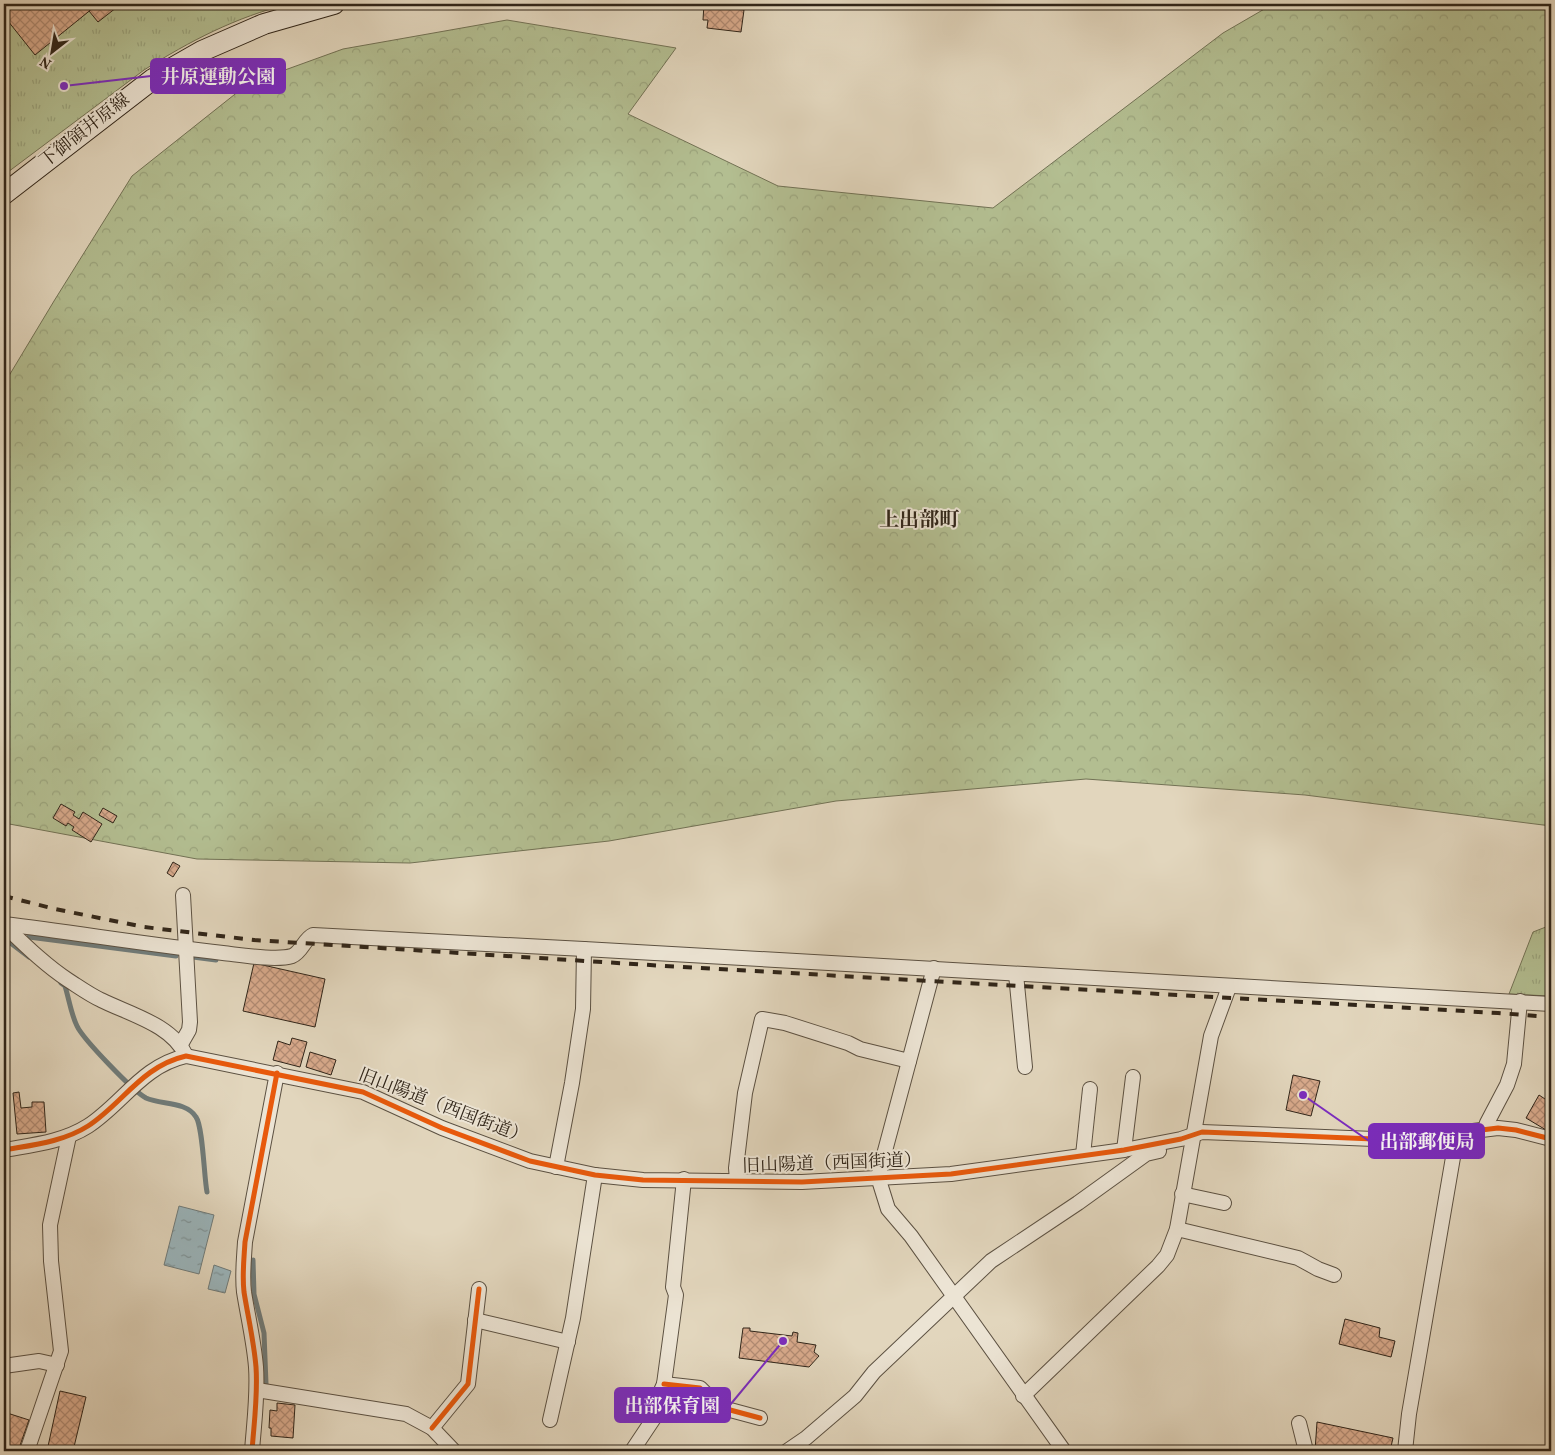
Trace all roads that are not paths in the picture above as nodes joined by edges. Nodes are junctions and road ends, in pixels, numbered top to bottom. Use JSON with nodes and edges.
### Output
{"nodes":[{"id":1,"x":334,"y":4,"type":"edge"},
{"id":2,"x":4,"y":194,"type":"edge"},
{"id":3,"x":183,"y":895,"type":"dead end"},
{"id":4,"x":4,"y":924,"type":"edge"},
{"id":5,"x":186,"y":949,"type":"junction"},
{"id":6,"x":584,"y":949,"type":"junction"},
{"id":7,"x":934,"y":968,"type":"junction"},
{"id":8,"x":1016,"y":974,"type":"junction"},
{"id":9,"x":1229,"y":987,"type":"junction"},
{"id":10,"x":1520,"y":1001,"type":"junction"},
{"id":11,"x":1551,"y":1004,"type":"edge"},
{"id":12,"x":183,"y":1050,"type":"junction"},
{"id":13,"x":909,"y":1061,"type":"junction"},
{"id":14,"x":1025,"y":1067,"type":"dead end"},
{"id":15,"x":277,"y":1074,"type":"junction"},
{"id":16,"x":1133,"y":1077,"type":"dead end"},
{"id":17,"x":1090,"y":1089,"type":"dead end"},
{"id":18,"x":1485,"y":1129,"type":"junction"},
{"id":19,"x":1457,"y":1134,"type":"junction"},
{"id":20,"x":1193,"y":1135,"type":"junction"},
{"id":21,"x":70,"y":1136,"type":"junction"},
{"id":22,"x":1551,"y":1139,"type":"edge"},
{"id":23,"x":4,"y":1150,"type":"edge"},
{"id":24,"x":1124,"y":1150,"type":"junction"},
{"id":25,"x":1084,"y":1155,"type":"junction"},
{"id":26,"x":556,"y":1167,"type":"junction"},
{"id":27,"x":595,"y":1175,"type":"junction"},
{"id":28,"x":878,"y":1177,"type":"junction"},
{"id":29,"x":684,"y":1180,"type":"junction"},
{"id":30,"x":737,"y":1180,"type":"junction"},
{"id":31,"x":1182,"y":1194,"type":"junction"},
{"id":32,"x":1224,"y":1203,"type":"dead end"},
{"id":33,"x":1176,"y":1229,"type":"junction"},
{"id":34,"x":1334,"y":1275,"type":"dead end"},
{"id":35,"x":479,"y":1289,"type":"dead end"},
{"id":36,"x":954,"y":1296,"type":"junction"},
{"id":37,"x":475,"y":1320,"type":"junction"},
{"id":38,"x":568,"y":1342,"type":"junction"},
{"id":39,"x":57,"y":1365,"type":"junction"},
{"id":40,"x":4,"y":1366,"type":"edge"},
{"id":41,"x":664,"y":1384,"type":"junction"},
{"id":42,"x":257,"y":1390,"type":"junction"},
{"id":43,"x":1023,"y":1396,"type":"junction"},
{"id":44,"x":760,"y":1418,"type":"dead end"},
{"id":45,"x":550,"y":1420,"type":"dead end"},
{"id":46,"x":1299,"y":1423,"type":"dead end"},
{"id":47,"x":432,"y":1428,"type":"junction"},
{"id":48,"x":27,"y":1451,"type":"edge"},
{"id":49,"x":252,"y":1451,"type":"edge"},
{"id":50,"x":454,"y":1451,"type":"edge"},
{"id":51,"x":632,"y":1451,"type":"edge"},
{"id":52,"x":787,"y":1451,"type":"edge"},
{"id":53,"x":1064,"y":1451,"type":"edge"},
{"id":54,"x":1306,"y":1451,"type":"edge"},
{"id":55,"x":1405,"y":1451,"type":"edge"}],
"edges":[{"from":1,"to":2,"type":"main road","name":"下御領井原線"},
{"from":3,"to":5,"type":"street"},
{"from":4,"to":5,"type":"street"},
{"from":4,"to":12,"type":"street"},
{"from":5,"to":6,"type":"street"},
{"from":5,"to":12,"type":"street"},
{"from":6,"to":7,"type":"street"},
{"from":6,"to":26,"type":"street"},
{"from":7,"to":8,"type":"street"},
{"from":7,"to":13,"type":"street"},
{"from":8,"to":9,"type":"street"},
{"from":8,"to":14,"type":"street"},
{"from":9,"to":10,"type":"street"},
{"from":9,"to":20,"type":"street"},
{"from":10,"to":11,"type":"street"},
{"from":10,"to":18,"type":"street"},
{"from":12,"to":15,"type":"street","name":"旧山陽道（西国街道）"},
{"from":12,"to":21,"type":"street","name":"旧山陽道（西国街道）"},
{"from":13,"to":28,"type":"street"},
{"from":13,"to":30,"type":"street"},
{"from":15,"to":26,"type":"street","name":"旧山陽道（西国街道）"},
{"from":15,"to":42,"type":"street"},
{"from":16,"to":24,"type":"street"},
{"from":17,"to":25,"type":"street"},
{"from":18,"to":19,"type":"street","name":"旧山陽道（西国街道）"},
{"from":18,"to":22,"type":"street","name":"旧山陽道（西国街道）"},
{"from":19,"to":20,"type":"street","name":"旧山陽道（西国街道）"},
{"from":19,"to":55,"type":"street"},
{"from":20,"to":24,"type":"street","name":"旧山陽道（西国街道）"},
{"from":20,"to":31,"type":"street"},
{"from":20,"to":36,"type":"street"},
{"from":21,"to":23,"type":"street"},
{"from":21,"to":39,"type":"street"},
{"from":24,"to":25,"type":"street","name":"旧山陽道（西国街道）"},
{"from":25,"to":28,"type":"street","name":"旧山陽道（西国街道）"},
{"from":26,"to":27,"type":"street","name":"旧山陽道（西国街道）"},
{"from":27,"to":29,"type":"street","name":"旧山陽道（西国街道）"},
{"from":27,"to":38,"type":"street"},
{"from":28,"to":30,"type":"street","name":"旧山陽道（西国街道）"},
{"from":28,"to":36,"type":"street"},
{"from":29,"to":30,"type":"street","name":"旧山陽道（西国街道）"},
{"from":29,"to":41,"type":"street"},
{"from":31,"to":32,"type":"street"},
{"from":31,"to":33,"type":"street"},
{"from":33,"to":34,"type":"street"},
{"from":33,"to":43,"type":"street"},
{"from":35,"to":37,"type":"street"},
{"from":36,"to":43,"type":"street"},
{"from":36,"to":52,"type":"street"},
{"from":37,"to":38,"type":"street"},
{"from":37,"to":47,"type":"street"},
{"from":38,"to":45,"type":"street"},
{"from":39,"to":40,"type":"street"},
{"from":39,"to":48,"type":"street"},
{"from":41,"to":44,"type":"street"},
{"from":41,"to":51,"type":"street"},
{"from":42,"to":47,"type":"street"},
{"from":42,"to":49,"type":"street"},
{"from":43,"to":53,"type":"street"},
{"from":46,"to":54,"type":"street"},
{"from":47,"to":50,"type":"street"}]}
